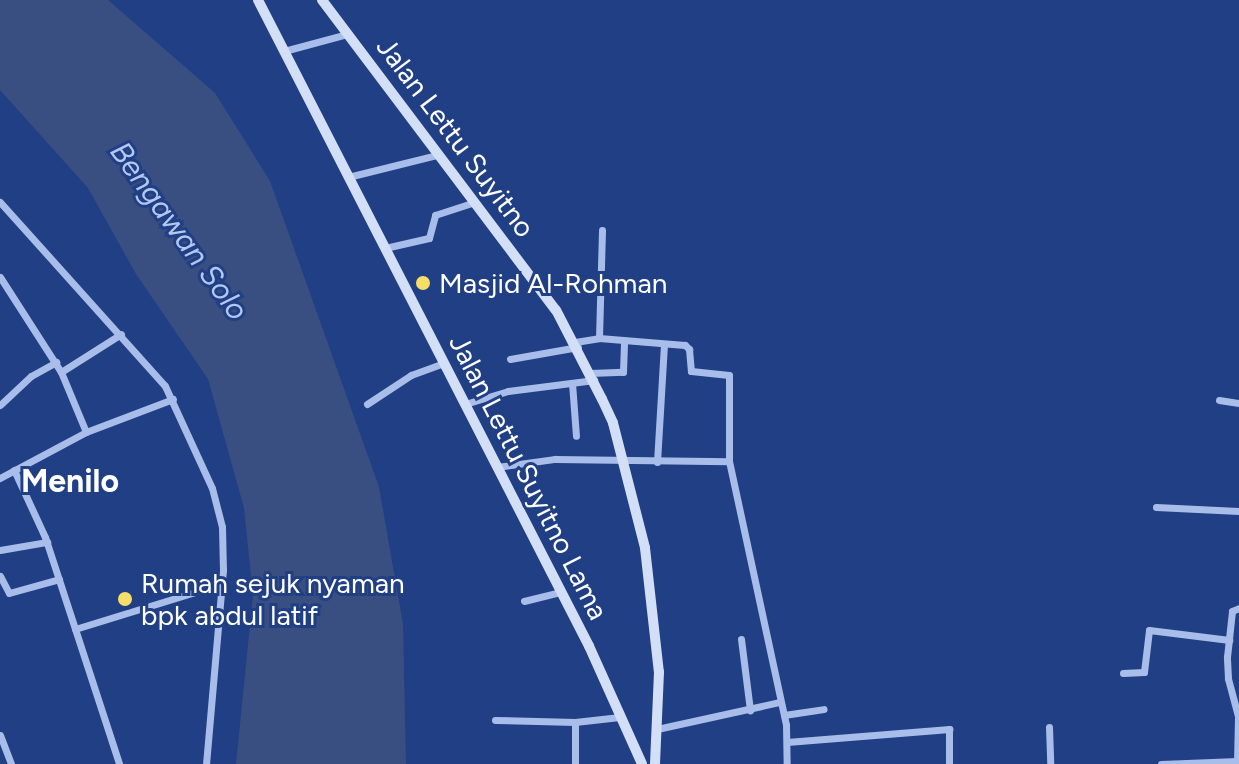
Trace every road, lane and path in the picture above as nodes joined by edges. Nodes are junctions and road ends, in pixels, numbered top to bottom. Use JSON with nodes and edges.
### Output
{"nodes":[{"id":1,"x":258,"y":0,"type":"edge"},
{"id":2,"x":322,"y":0,"type":"edge"},
{"id":3,"x":347,"y":34,"type":"junction"},
{"id":4,"x":284,"y":51,"type":"junction"},
{"id":5,"x":437,"y":155,"type":"junction"},
{"id":6,"x":348,"y":177,"type":"junction"},
{"id":7,"x":0,"y":202,"type":"edge"},
{"id":8,"x":475,"y":202,"type":"junction"},
{"id":9,"x":602,"y":230,"type":"dead end"},
{"id":10,"x":385,"y":248,"type":"junction"},
{"id":11,"x":0,"y":277,"type":"edge"},
{"id":12,"x":121,"y":334,"type":"junction"},
{"id":13,"x":599,"y":338,"type":"junction"},
{"id":14,"x":624,"y":342,"type":"junction"},
{"id":15,"x":664,"y":344,"type":"junction"},
{"id":16,"x":576,"y":345,"type":"junction"},
{"id":17,"x":510,"y":359,"type":"dead end"},
{"id":18,"x":56,"y":362,"type":"junction"},
{"id":19,"x":444,"y":363,"type":"junction"},
{"id":20,"x":61,"y":372,"type":"junction"},
{"id":21,"x":592,"y":377,"type":"junction"},
{"id":22,"x":572,"y":383,"type":"junction"},
{"id":23,"x":173,"y":399,"type":"junction"},
{"id":24,"x":1219,"y":400,"type":"dead end"},
{"id":25,"x":1239,"y":403,"type":"edge"},
{"id":26,"x":367,"y":404,"type":"dead end"},
{"id":27,"x":465,"y":404,"type":"junction"},
{"id":28,"x":0,"y":405,"type":"edge"},
{"id":29,"x":86,"y":432,"type":"junction"},
{"id":30,"x":576,"y":436,"type":"dead end"},
{"id":31,"x":623,"y":459,"type":"junction"},
{"id":32,"x":729,"y":461,"type":"junction"},
{"id":33,"x":657,"y":462,"type":"junction"},
{"id":34,"x":497,"y":467,"type":"junction"},
{"id":35,"x":14,"y":470,"type":"junction"},
{"id":36,"x":0,"y":478,"type":"edge"},
{"id":37,"x":1156,"y":507,"type":"dead end"},
{"id":38,"x":1239,"y":511,"type":"edge"},
{"id":39,"x":47,"y":542,"type":"junction"},
{"id":40,"x":0,"y":550,"type":"edge"},
{"id":41,"x":0,"y":576,"type":"edge"},
{"id":42,"x":59,"y":579,"type":"junction"},
{"id":43,"x":221,"y":584,"type":"junction"},
{"id":44,"x":561,"y":592,"type":"junction"},
{"id":45,"x":524,"y":601,"type":"dead end"},
{"id":46,"x":1239,"y":608,"type":"edge"},
{"id":47,"x":75,"y":629,"type":"junction"},
{"id":48,"x":741,"y":639,"type":"dead end"},
{"id":49,"x":1229,"y":640,"type":"junction"},
{"id":50,"x":1123,"y":673,"type":"dead end"},
{"id":51,"x":780,"y":702,"type":"junction"},
{"id":52,"x":824,"y":709,"type":"dead end"},
{"id":53,"x":750,"y":710,"type":"junction"},
{"id":54,"x":784,"y":715,"type":"junction"},
{"id":55,"x":620,"y":717,"type":"junction"},
{"id":56,"x":495,"y":720,"type":"dead end"},
{"id":57,"x":575,"y":722,"type":"junction"},
{"id":58,"x":1049,"y":727,"type":"dead end"},
{"id":59,"x":657,"y":729,"type":"junction"},
{"id":60,"x":0,"y":735,"type":"edge"},
{"id":61,"x":787,"y":742,"type":"junction"},
{"id":62,"x":655,"y":758,"type":"edge"},
{"id":63,"x":640,"y":759,"type":"edge"},
{"id":64,"x":1237,"y":762,"type":"edge"},
{"id":65,"x":11,"y":764,"type":"edge"},
{"id":66,"x":119,"y":764,"type":"edge"},
{"id":67,"x":206,"y":764,"type":"edge"},
{"id":68,"x":575,"y":764,"type":"edge"},
{"id":69,"x":787,"y":764,"type":"edge"},
{"id":70,"x":949,"y":764,"type":"edge"},
{"id":71,"x":1050,"y":764,"type":"edge"},
{"id":72,"x":1161,"y":764,"type":"edge"}],
"edges":[{"from":1,"to":4,"type":"main road","name":"Jalan Lettu Suyitno Lama"},
{"from":2,"to":3,"type":"main road","name":"Jalan Lettu Suyitno"},
{"from":3,"to":4,"type":"street"},
{"from":3,"to":5,"type":"main road","name":"Jalan Lettu Suyitno"},
{"from":4,"to":6,"type":"main road","name":"Jalan Lettu Suyitno Lama"},
{"from":5,"to":6,"type":"street"},
{"from":5,"to":8,"type":"main road","name":"Jalan Lettu Suyitno"},
{"from":6,"to":10,"type":"main road","name":"Jalan Lettu Suyitno Lama"},
{"from":7,"to":12,"type":"street"},
{"from":8,"to":10,"type":"street"},
{"from":8,"to":16,"type":"main road","name":"Jalan Lettu Suyitno"},
{"from":9,"to":13,"type":"street"},
{"from":10,"to":19,"type":"main road","name":"Jalan Lettu Suyitno Lama"},
{"from":11,"to":18,"type":"street"},
{"from":12,"to":20,"type":"street"},
{"from":12,"to":23,"type":"street"},
{"from":13,"to":14,"type":"street"},
{"from":13,"to":16,"type":"street"},
{"from":14,"to":15,"type":"street"},
{"from":14,"to":21,"type":"street"},
{"from":15,"to":32,"type":"street"},
{"from":15,"to":33,"type":"street"},
{"from":16,"to":17,"type":"street"},
{"from":16,"to":21,"type":"main road","name":"Jalan Lettu Suyitno"},
{"from":18,"to":20,"type":"street"},
{"from":18,"to":28,"type":"street"},
{"from":19,"to":26,"type":"street"},
{"from":19,"to":27,"type":"main road","name":"Jalan Lettu Suyitno Lama"},
{"from":20,"to":29,"type":"street"},
{"from":21,"to":22,"type":"street"},
{"from":21,"to":31,"type":"main road","name":"Jalan Lettu Suyitno"},
{"from":22,"to":27,"type":"street"},
{"from":22,"to":30,"type":"street"},
{"from":23,"to":29,"type":"street"},
{"from":23,"to":43,"type":"street"},
{"from":24,"to":25,"type":"street"},
{"from":27,"to":34,"type":"main road","name":"Jalan Lettu Suyitno Lama"},
{"from":29,"to":35,"type":"street"},
{"from":31,"to":33,"type":"street"},
{"from":31,"to":34,"type":"street"},
{"from":31,"to":59,"type":"main road","name":"Jalan Lettu Suyitno"},
{"from":32,"to":33,"type":"street"},
{"from":32,"to":51,"type":"street"},
{"from":34,"to":44,"type":"main road","name":"Jalan Lettu Suyitno Lama"},
{"from":35,"to":36,"type":"street"},
{"from":35,"to":39,"type":"street"},
{"from":37,"to":38,"type":"street"},
{"from":39,"to":40,"type":"street"},
{"from":39,"to":42,"type":"street"},
{"from":41,"to":42,"type":"street"},
{"from":42,"to":47,"type":"street"},
{"from":43,"to":47,"type":"street"},
{"from":43,"to":67,"type":"street"},
{"from":44,"to":45,"type":"street"},
{"from":44,"to":55,"type":"main road","name":"Jalan Lettu Suyitno Lama"},
{"from":46,"to":49,"type":"street"},
{"from":47,"to":66,"type":"street"},
{"from":48,"to":53,"type":"street"},
{"from":49,"to":50,"type":"street"},
{"from":49,"to":64,"type":"street"},
{"from":51,"to":53,"type":"street"},
{"from":51,"to":54,"type":"street"},
{"from":52,"to":54,"type":"street"},
{"from":53,"to":59,"type":"street"},
{"from":54,"to":61,"type":"street"},
{"from":55,"to":57,"type":"street"},
{"from":55,"to":63,"type":"main road","name":"Jalan Lettu Suyitno Lama"},
{"from":56,"to":57,"type":"street"},
{"from":57,"to":68,"type":"street"},
{"from":58,"to":71,"type":"street"},
{"from":59,"to":62,"type":"main road","name":"Jalan Lettu Suyitno"},
{"from":60,"to":65,"type":"street"},
{"from":61,"to":69,"type":"street"},
{"from":61,"to":70,"type":"street"},
{"from":62,"to":63,"type":"main road"},
{"from":64,"to":72,"type":"street"}]}
